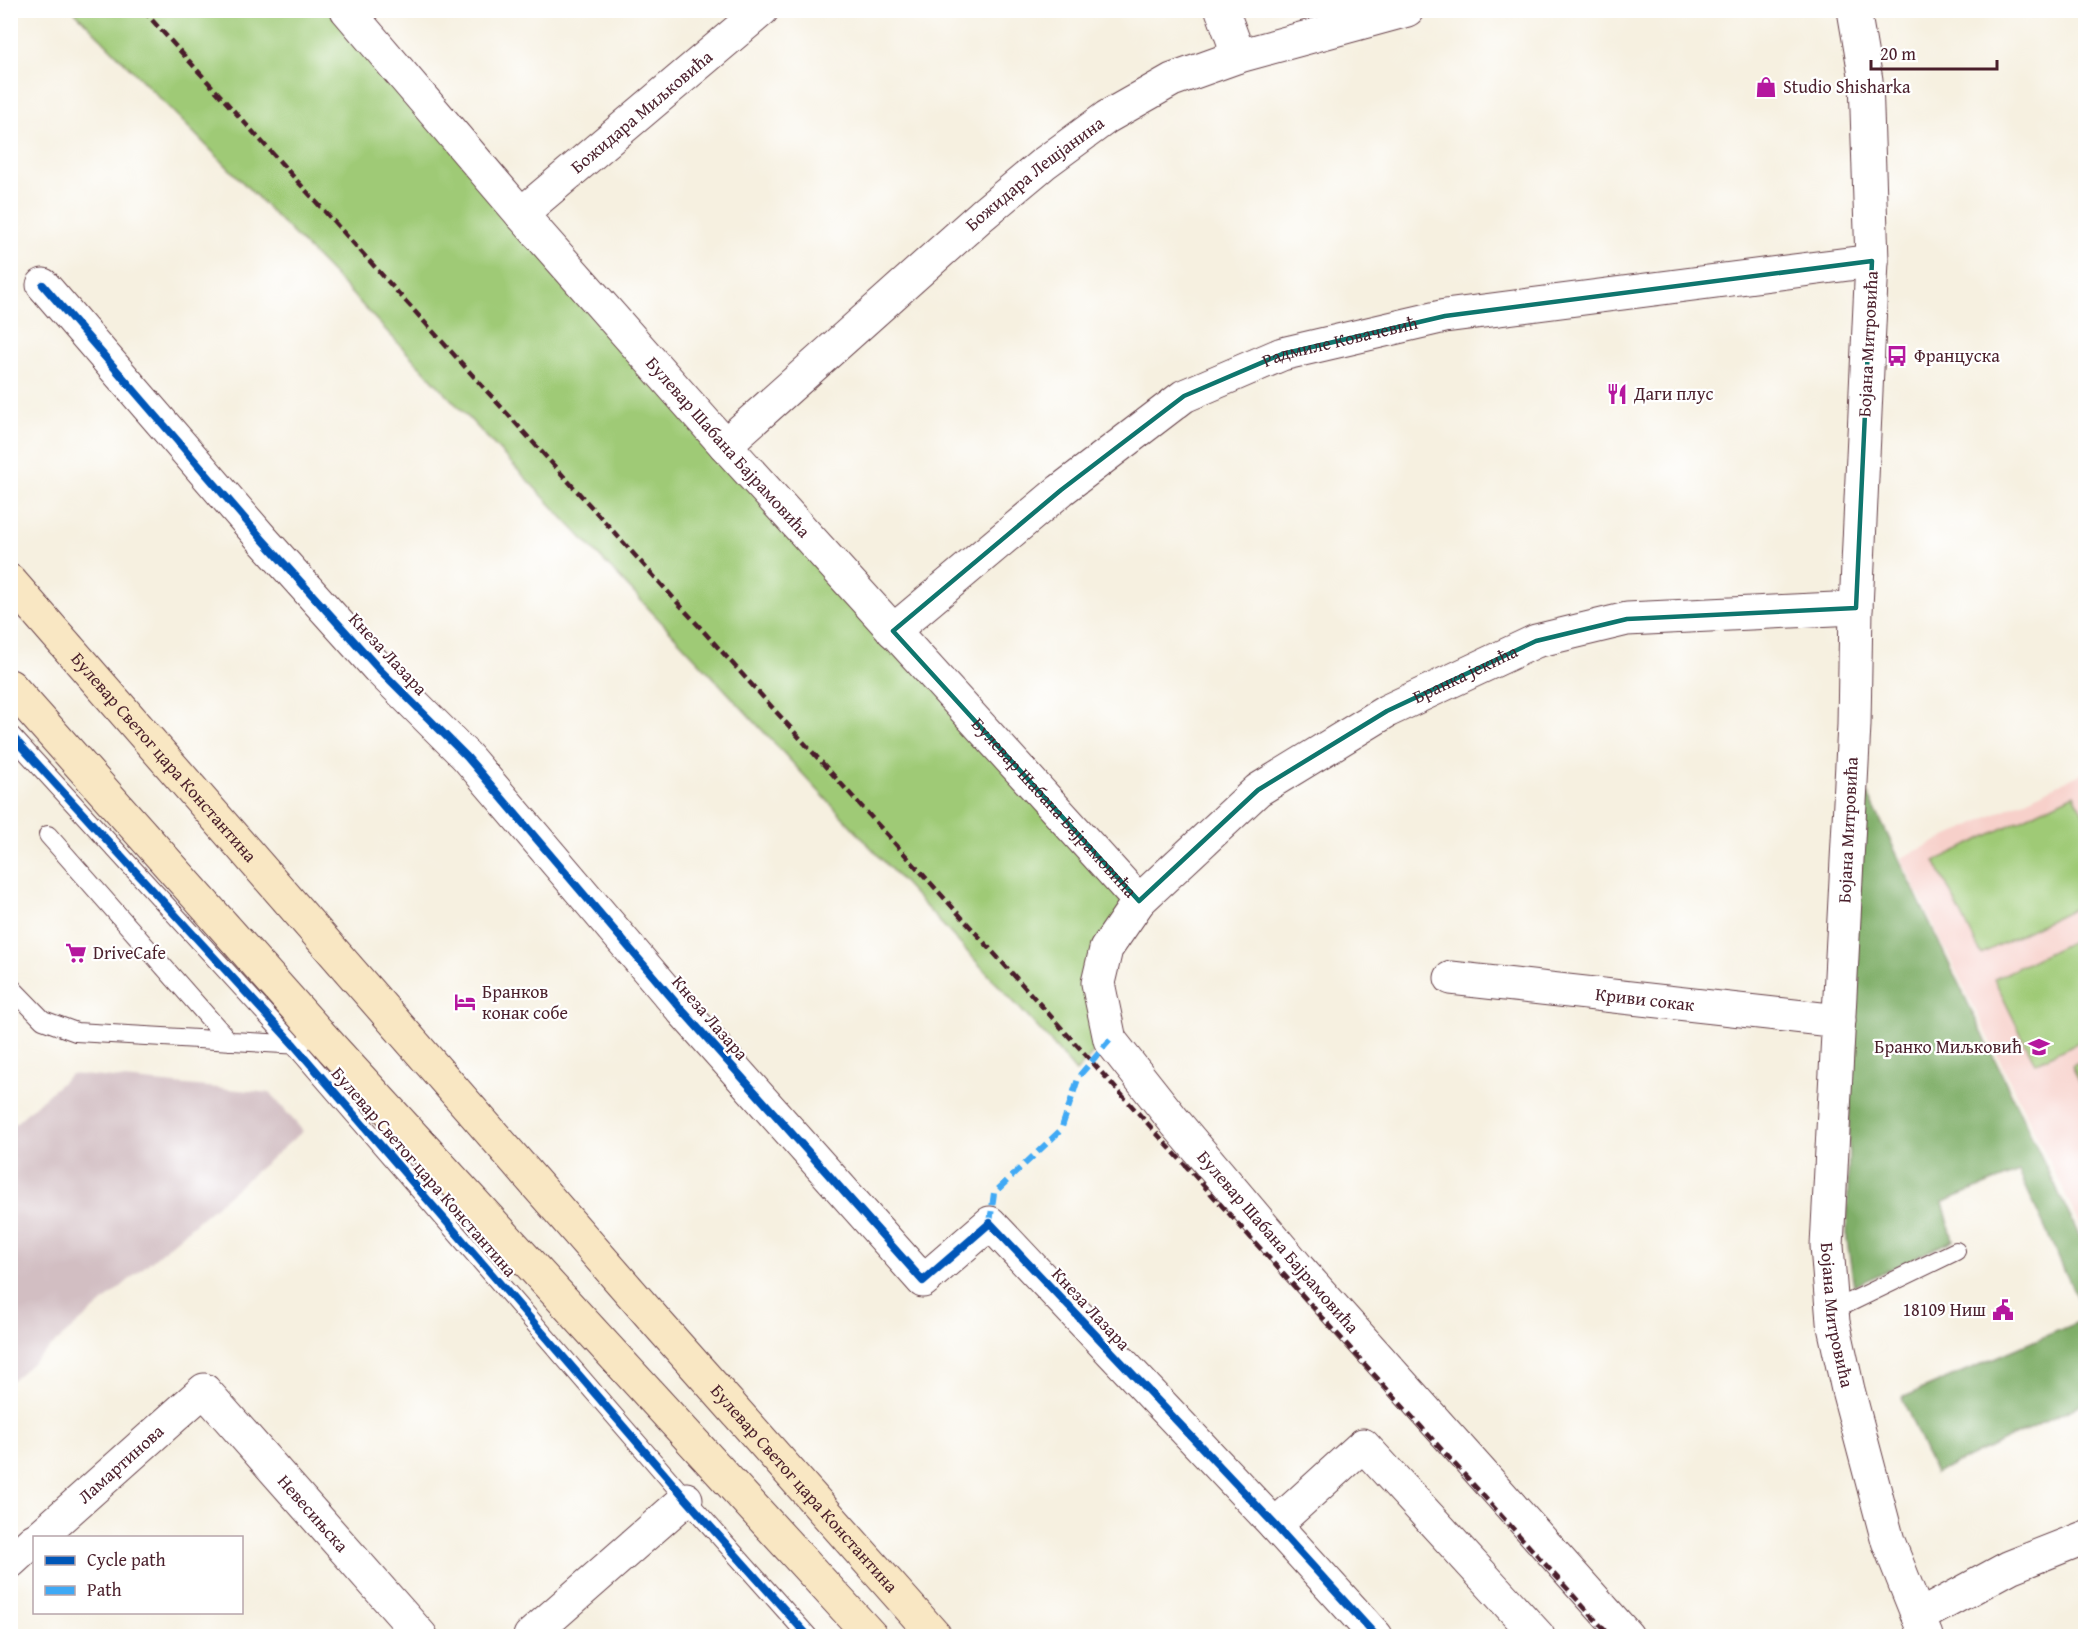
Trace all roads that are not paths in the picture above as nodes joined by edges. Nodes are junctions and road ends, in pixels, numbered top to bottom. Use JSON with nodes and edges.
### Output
{"nodes":[{"id":1,"x":347,"y":10,"type":"edge"},
{"id":2,"x":762,"y":10,"type":"edge"},
{"id":3,"x":1222,"y":10,"type":"edge"},
{"id":4,"x":1407,"y":10,"type":"edge"},
{"id":5,"x":1854,"y":10,"type":"edge"},
{"id":6,"x":1239,"y":56,"type":"junction"},
{"id":7,"x":521,"y":214,"type":"junction"},
{"id":8,"x":1872,"y":261,"type":"junction"},
{"id":9,"x":43,"y":285,"type":"dead end"},
{"id":10,"x":725,"y":445,"type":"junction"},
{"id":11,"x":10,"y":581,"type":"edge"},
{"id":12,"x":1856,"y":608,"type":"junction"},
{"id":13,"x":893,"y":631,"type":"junction"},
{"id":14,"x":10,"y":686,"type":"edge"},
{"id":15,"x":10,"y":734,"type":"edge"},
{"id":16,"x":48,"y":835,"type":"dead end"},
{"id":17,"x":1139,"y":901,"type":"junction"},
{"id":18,"x":1450,"y":978,"type":"dead end"},
{"id":19,"x":10,"y":986,"type":"edge"},
{"id":20,"x":1839,"y":1021,"type":"junction"},
{"id":21,"x":229,"y":1041,"type":"junction"},
{"id":22,"x":294,"y":1045,"type":"junction"},
{"id":23,"x":332,"y":1048,"type":"junction"},
{"id":24,"x":1956,"y":1251,"type":"dead end"},
{"id":25,"x":1832,"y":1311,"type":"junction"},
{"id":26,"x":204,"y":1390,"type":"joint"},
{"id":27,"x":686,"y":1499,"type":"junction"},
{"id":28,"x":1275,"y":1525,"type":"junction"},
{"id":29,"x":39,"y":1536,"type":"edge"},
{"id":30,"x":2085,"y":1537,"type":"edge"},
{"id":31,"x":33,"y":1542,"type":"edge"},
{"id":32,"x":10,"y":1562,"type":"edge"},
{"id":33,"x":1922,"y":1627,"type":"edge"},
{"id":34,"x":421,"y":1636,"type":"edge"},
{"id":35,"x":530,"y":1636,"type":"edge"},
{"id":36,"x":808,"y":1636,"type":"edge"},
{"id":37,"x":871,"y":1636,"type":"edge"},
{"id":38,"x":935,"y":1636,"type":"edge"},
{"id":39,"x":1376,"y":1636,"type":"edge"},
{"id":40,"x":1538,"y":1636,"type":"edge"},
{"id":41,"x":1627,"y":1636,"type":"edge"}],
"edges":[{"from":1,"to":7,"type":"street","name":"Булевар Шабана Бајрамовића"},
{"from":2,"to":7,"type":"street","name":"Божидара Миљковића"},
{"from":3,"to":6,"type":"street"},
{"from":4,"to":6,"type":"street","name":"Божидара Лешјанина"},
{"from":5,"to":8,"type":"street","name":"Бојана Митровића"},
{"from":6,"to":10,"type":"street","name":"Божидара Лешјанина"},
{"from":7,"to":10,"type":"street","name":"Булевар Шабана Бајрамовића"},
{"from":8,"to":12,"type":"street","name":"Бојана Митровића"},
{"from":8,"to":13,"type":"street","name":"Радмиле Ковачевић"},
{"from":9,"to":28,"type":"street","name":"Кнеза Лазара"},
{"from":10,"to":13,"type":"street","name":"Булевар Шабана Бајрамовића"},
{"from":11,"to":38,"type":"main road","name":"Булевар Светог цара Константина"},
{"from":12,"to":17,"type":"street","name":"Бранка јекића"},
{"from":12,"to":20,"type":"street","name":"Бојана Митровића"},
{"from":13,"to":17,"type":"street","name":"Булевар Шабана Бајрамовића"},
{"from":14,"to":23,"type":"main road","name":"Булевар Светог цара Константина"},
{"from":15,"to":22,"type":"lane","name":"Булевар Светог цара Константина"},
{"from":16,"to":21,"type":"lane"},
{"from":17,"to":41,"type":"street","name":"Булевар Шабана Бајрамовића"},
{"from":18,"to":20,"type":"street","name":"Криви сокак"},
{"from":19,"to":21,"type":"lane"},
{"from":20,"to":25,"type":"street","name":"Бојана Митровића"},
{"from":21,"to":22,"type":"lane"},
{"from":22,"to":23,"type":"lane"},
{"from":22,"to":27,"type":"lane","name":"Булевар Светог цара Константина"},
{"from":23,"to":37,"type":"main road","name":"Булевар Светог цара Константина"},
{"from":24,"to":25,"type":"lane"},
{"from":25,"to":33,"type":"street","name":"Бојана Митровића"},
{"from":26,"to":29,"type":"street","name":"Ламартинова"},
{"from":26,"to":34,"type":"street","name":"Невесињска"},
{"from":27,"to":35,"type":"street"},
{"from":27,"to":36,"type":"lane","name":"Булевар Светог цара Константина"},
{"from":28,"to":39,"type":"street","name":"Кнеза Лазара"},
{"from":28,"to":40,"type":"street"},
{"from":30,"to":33,"type":"street"},
{"from":31,"to":32,"type":"street","name":"Ламартинова"}]}
